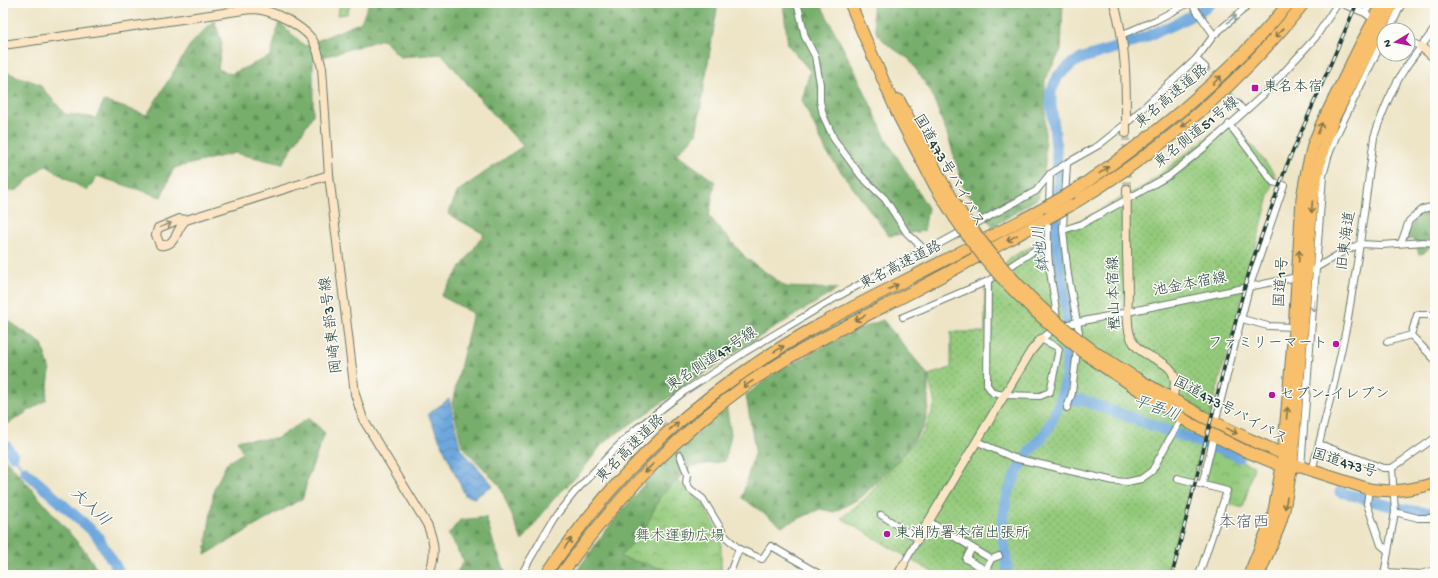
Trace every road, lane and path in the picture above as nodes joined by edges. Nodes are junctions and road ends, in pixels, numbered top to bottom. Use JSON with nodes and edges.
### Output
{"nodes":[{"id":1,"x":796,"y":3,"type":"edge"},
{"id":2,"x":850,"y":3,"type":"edge"},
{"id":3,"x":1114,"y":3,"type":"edge"},
{"id":4,"x":1190,"y":3,"type":"edge"},
{"id":5,"x":1251,"y":3,"type":"edge"},
{"id":6,"x":1289,"y":3,"type":"edge"},
{"id":7,"x":1304,"y":3,"type":"edge"},
{"id":8,"x":1339,"y":3,"type":"edge"},
{"id":9,"x":1371,"y":3,"type":"edge"},
{"id":10,"x":1383,"y":3,"type":"edge"},
{"id":11,"x":1393,"y":3,"type":"edge"},
{"id":12,"x":1402,"y":3,"type":"edge"},
{"id":13,"x":1378,"y":22,"type":"edge"},
{"id":14,"x":1381,"y":22,"type":"edge"},
{"id":15,"x":1382,"y":22,"type":"edge"},
{"id":16,"x":1383,"y":22,"type":"edge"},
{"id":17,"x":1384,"y":22,"type":"edge"},
{"id":18,"x":1435,"y":28,"type":"edge"},
{"id":19,"x":1376,"y":33,"type":"edge"},
{"id":20,"x":1214,"y":35,"type":"junction"},
{"id":21,"x":1122,"y":36,"type":"junction"},
{"id":22,"x":1376,"y":36,"type":"edge"},
{"id":23,"x":3,"y":45,"type":"edge"},
{"id":24,"x":1416,"y":45,"type":"edge"},
{"id":25,"x":1421,"y":48,"type":"junction"},
{"id":26,"x":1376,"y":54,"type":"edge"},
{"id":27,"x":1435,"y":58,"type":"edge"},
{"id":28,"x":1196,"y":59,"type":"junction"},
{"id":29,"x":1204,"y":67,"type":"tunnel mouth"},
{"id":30,"x":1358,"y":72,"type":"junction"},
{"id":31,"x":1360,"y":86,"type":"junction"},
{"id":32,"x":1236,"y":102,"type":"tunnel mouth"},
{"id":33,"x":1244,"y":111,"type":"junction"},
{"id":34,"x":1126,"y":123,"type":"junction"},
{"id":35,"x":1229,"y":124,"type":"junction"},
{"id":36,"x":1126,"y":133,"type":"tunnel mouth"},
{"id":37,"x":1068,"y":163,"type":"junction"},
{"id":38,"x":1050,"y":174,"type":"junction"},
{"id":39,"x":328,"y":175,"type":"junction"},
{"id":40,"x":1323,"y":176,"type":"junction"},
{"id":41,"x":1314,"y":185,"type":"junction"},
{"id":42,"x":1127,"y":189,"type":"tunnel mouth"},
{"id":43,"x":1126,"y":200,"type":"junction"},
{"id":44,"x":1435,"y":206,"type":"edge"},
{"id":45,"x":186,"y":220,"type":"dead end"},
{"id":46,"x":1063,"y":230,"type":"junction"},
{"id":47,"x":1047,"y":242,"type":"junction"},
{"id":48,"x":1401,"y":243,"type":"junction"},
{"id":49,"x":1435,"y":243,"type":"edge"},
{"id":50,"x":1360,"y":244,"type":"junction"},
{"id":51,"x":926,"y":251,"type":"junction"},
{"id":52,"x":1307,"y":272,"type":"junction"},
{"id":53,"x":988,"y":281,"type":"junction"},
{"id":54,"x":1249,"y":288,"type":"junction"},
{"id":55,"x":1128,"y":312,"type":"junction"},
{"id":56,"x":1435,"y":315,"type":"edge"},
{"id":57,"x":903,"y":317,"type":"dead end"},
{"id":58,"x":1242,"y":319,"type":"junction"},
{"id":59,"x":1077,"y":322,"type":"junction"},
{"id":60,"x":1294,"y":327,"type":"junction"},
{"id":61,"x":1057,"y":328,"type":"junction"},
{"id":62,"x":1411,"y":336,"type":"junction"},
{"id":63,"x":1041,"y":339,"type":"junction"},
{"id":64,"x":1387,"y":342,"type":"dead end"},
{"id":65,"x":1306,"y":353,"type":"junction"},
{"id":66,"x":1100,"y":359,"type":"junction"},
{"id":67,"x":1435,"y":360,"type":"edge"},
{"id":68,"x":1004,"y":395,"type":"junction"},
{"id":69,"x":1172,"y":398,"type":"junction"},
{"id":70,"x":1067,"y":408,"type":"dead end"},
{"id":71,"x":1305,"y":413,"type":"junction"},
{"id":72,"x":1296,"y":421,"type":"junction"},
{"id":73,"x":1180,"y":422,"type":"junction"},
{"id":74,"x":1215,"y":423,"type":"junction"},
{"id":75,"x":1214,"y":437,"type":"junction"},
{"id":76,"x":1435,"y":438,"type":"edge"},
{"id":77,"x":976,"y":441,"type":"junction"},
{"id":78,"x":1319,"y":444,"type":"junction"},
{"id":79,"x":1283,"y":454,"type":"junction"},
{"id":80,"x":680,"y":455,"type":"tunnel mouth"},
{"id":81,"x":1292,"y":466,"type":"junction"},
{"id":82,"x":1392,"y":468,"type":"junction"},
{"id":83,"x":1312,"y":471,"type":"junction"},
{"id":84,"x":1177,"y":478,"type":"dead end"},
{"id":85,"x":1435,"y":483,"type":"edge"},
{"id":86,"x":1202,"y":485,"type":"junction"},
{"id":87,"x":1369,"y":489,"type":"junction"},
{"id":88,"x":1393,"y":491,"type":"junction"},
{"id":89,"x":1395,"y":512,"type":"junction"},
{"id":90,"x":881,"y":515,"type":"dead end"},
{"id":91,"x":1435,"y":518,"type":"edge"},
{"id":92,"x":928,"y":522,"type":"junction"},
{"id":93,"x":918,"y":539,"type":"junction"},
{"id":94,"x":972,"y":548,"type":"junction"},
{"id":95,"x":739,"y":549,"type":"junction"},
{"id":96,"x":1388,"y":551,"type":"junction"},
{"id":97,"x":999,"y":556,"type":"dead end"},
{"id":98,"x":992,"y":559,"type":"junction"},
{"id":99,"x":904,"y":564,"type":"joint"},
{"id":100,"x":1435,"y":570,"type":"edge"},
{"id":101,"x":1385,"y":573,"type":"edge"},
{"id":102,"x":429,"y":575,"type":"edge"},
{"id":103,"x":521,"y":575,"type":"edge"},
{"id":104,"x":546,"y":575,"type":"edge"},
{"id":105,"x":561,"y":575,"type":"edge"},
{"id":106,"x":729,"y":575,"type":"edge"},
{"id":107,"x":821,"y":575,"type":"edge"},
{"id":108,"x":898,"y":575,"type":"edge"},
{"id":109,"x":1199,"y":575,"type":"edge"},
{"id":110,"x":1249,"y":575,"type":"edge"},
{"id":111,"x":1259,"y":575,"type":"edge"}],
"edges":[{"from":1,"to":51,"type":"street"},
{"from":2,"to":66,"type":"highway","name":"国道473号バイパス","bridge":true},
{"from":3,"to":21,"type":"street"},
{"from":4,"to":20,"type":"street"},
{"from":4,"to":21,"type":"street"},
{"from":20,"to":5,"type":"street","name":"東名側道47号線","one_way":true},
{"from":104,"to":6,"type":"highway","name":"東名高速道路","one_way":true,"bridge":true},
{"from":7,"to":105,"type":"highway","name":"東名高速道路","one_way":true,"bridge":true},
{"from":8,"to":13,"type":"street","name":"東名側道51号線"},
{"from":8,"to":33,"type":"street","name":"東名側道51号線"},
{"from":9,"to":14,"type":"street"},
{"from":10,"to":15,"type":"highway","name":"国道1号"},
{"from":11,"to":16,"type":"highway","name":"国道1号"},
{"from":12,"to":17,"type":"street"},
{"from":18,"to":25,"type":"street","name":"旧東海道"},
{"from":52,"to":19,"type":"highway","name":"国道1号","one_way":true},
{"from":20,"to":28,"type":"street","name":"東名側道47号線"},
{"from":21,"to":34,"type":"street"},
{"from":22,"to":30,"type":"highway","name":"国道1号"},
{"from":23,"to":39,"type":"street","name":"岡崎東部3号線"},
{"from":24,"to":25,"type":"street"},
{"from":25,"to":27,"type":"street"},
{"from":25,"to":50,"type":"street","name":"旧東海道"},
{"from":26,"to":31,"type":"street"},
{"from":28,"to":29,"type":"street"},
{"from":28,"to":34,"type":"street","name":"東名側道47号線"},
{"from":30,"to":31,"type":"street"},
{"from":30,"to":41,"type":"highway","name":"国道1号"},
{"from":31,"to":40,"type":"street"},
{"from":32,"to":33,"type":"street"},
{"from":33,"to":35,"type":"street","name":"東名側道51号線"},
{"from":34,"to":36,"type":"street"},
{"from":34,"to":37,"type":"street","name":"東名側道47号線"},
{"from":35,"to":43,"type":"street","name":"東名側道51号線"},
{"from":35,"to":54,"type":"street"},
{"from":37,"to":38,"type":"street","name":"東名側道47号線"},
{"from":37,"to":46,"type":"street"},
{"from":38,"to":47,"type":"street"},
{"from":38,"to":51,"type":"street","name":"東名側道47号線"},
{"from":39,"to":45,"type":"street"},
{"from":39,"to":102,"type":"street","name":"岡崎東部3号線"},
{"from":40,"to":41,"type":"street"},
{"from":40,"to":52,"type":"street"},
{"from":41,"to":52,"type":"highway","name":"国道1号","one_way":true},
{"from":42,"to":43,"type":"street","name":"樫山本宿線"},
{"from":43,"to":46,"type":"street","name":"東名側道51号線"},
{"from":43,"to":55,"type":"street","name":"樫山本宿線"},
{"from":44,"to":48,"type":"street"},
{"from":46,"to":59,"type":"street"},
{"from":47,"to":53,"type":"street"},
{"from":47,"to":61,"type":"street"},
{"from":48,"to":49,"type":"street"},
{"from":48,"to":50,"type":"street"},
{"from":50,"to":52,"type":"street","name":"池金本宿線"},
{"from":50,"to":78,"type":"street","name":"旧東海道"},
{"from":51,"to":103,"type":"street","name":"東名側道47号線"},
{"from":52,"to":54,"type":"street","name":"池金本宿線"},
{"from":52,"to":60,"type":"highway","name":"国道1号"},
{"from":52,"to":65,"type":"highway","name":"国道1号","one_way":true},
{"from":53,"to":57,"type":"street"},
{"from":53,"to":68,"type":"street"},
{"from":54,"to":55,"type":"street","name":"池金本宿線"},
{"from":54,"to":58,"type":"street"},
{"from":55,"to":59,"type":"street","name":"池金本宿線"},
{"from":55,"to":69,"type":"street","name":"樫山本宿線"},
{"from":56,"to":62,"type":"street"},
{"from":58,"to":60,"type":"street"},
{"from":58,"to":74,"type":"street"},
{"from":59,"to":61,"type":"street","name":"池金本宿線"},
{"from":59,"to":70,"type":"street"},
{"from":79,"to":60,"type":"highway","name":"国道1号","one_way":true},
{"from":61,"to":63,"type":"street","name":"池金本宿線"},
{"from":62,"to":64,"type":"street"},
{"from":62,"to":67,"type":"street"},
{"from":63,"to":68,"type":"street"},
{"from":63,"to":68,"type":"street"},
{"from":65,"to":71,"type":"street"},
{"from":65,"to":72,"type":"highway","name":"国道1号"},
{"from":66,"to":69,"type":"highway","name":"国道473号バイパス"},
{"from":66,"to":73,"type":"highway","name":"国道473号バイパス"},
{"from":68,"to":77,"type":"street"},
{"from":69,"to":74,"type":"highway","name":"国道473号バイパス"},
{"from":71,"to":72,"type":"street"},
{"from":71,"to":81,"type":"street"},
{"from":72,"to":81,"type":"highway","name":"国道1号"},
{"from":73,"to":75,"type":"highway","name":"国道473号バイパス"},
{"from":73,"to":77,"type":"street"},
{"from":74,"to":79,"type":"highway","name":"国道473号バイパス","one_way":true},
{"from":75,"to":81,"type":"highway","name":"国道473号バイパス"},
{"from":75,"to":86,"type":"street"},
{"from":76,"to":82,"type":"street"},
{"from":77,"to":92,"type":"street"},
{"from":78,"to":82,"type":"street"},
{"from":78,"to":83,"type":"street","name":"旧東海道"},
{"from":79,"to":81,"type":"highway","name":"国道473号バイパス"},
{"from":80,"to":95,"type":"street"},
{"from":81,"to":83,"type":"highway","name":"国道473号"},
{"from":81,"to":110,"type":"highway","name":"国道1号"},
{"from":81,"to":111,"type":"highway","name":"国道1号","one_way":true},
{"from":82,"to":88,"type":"street"},
{"from":83,"to":87,"type":"highway","name":"国道473号"},
{"from":84,"to":86,"type":"street"},
{"from":85,"to":88,"type":"highway","name":"国道473号"},
{"from":86,"to":109,"type":"street"},
{"from":87,"to":88,"type":"highway","name":"国道473号"},
{"from":87,"to":96,"type":"street"},
{"from":88,"to":89,"type":"street"},
{"from":89,"to":91,"type":"street"},
{"from":89,"to":96,"type":"street"},
{"from":90,"to":93,"type":"street"},
{"from":92,"to":93,"type":"street"},
{"from":92,"to":94,"type":"street"},
{"from":93,"to":99,"type":"street"},
{"from":94,"to":98,"type":"street"},
{"from":94,"to":98,"type":"street"},
{"from":95,"to":106,"type":"street"},
{"from":95,"to":107,"type":"street"},
{"from":96,"to":101,"type":"street"},
{"from":97,"to":98,"type":"street"},
{"from":99,"to":108,"type":"street"},
{"from":100,"to":101,"type":"street"}]}
